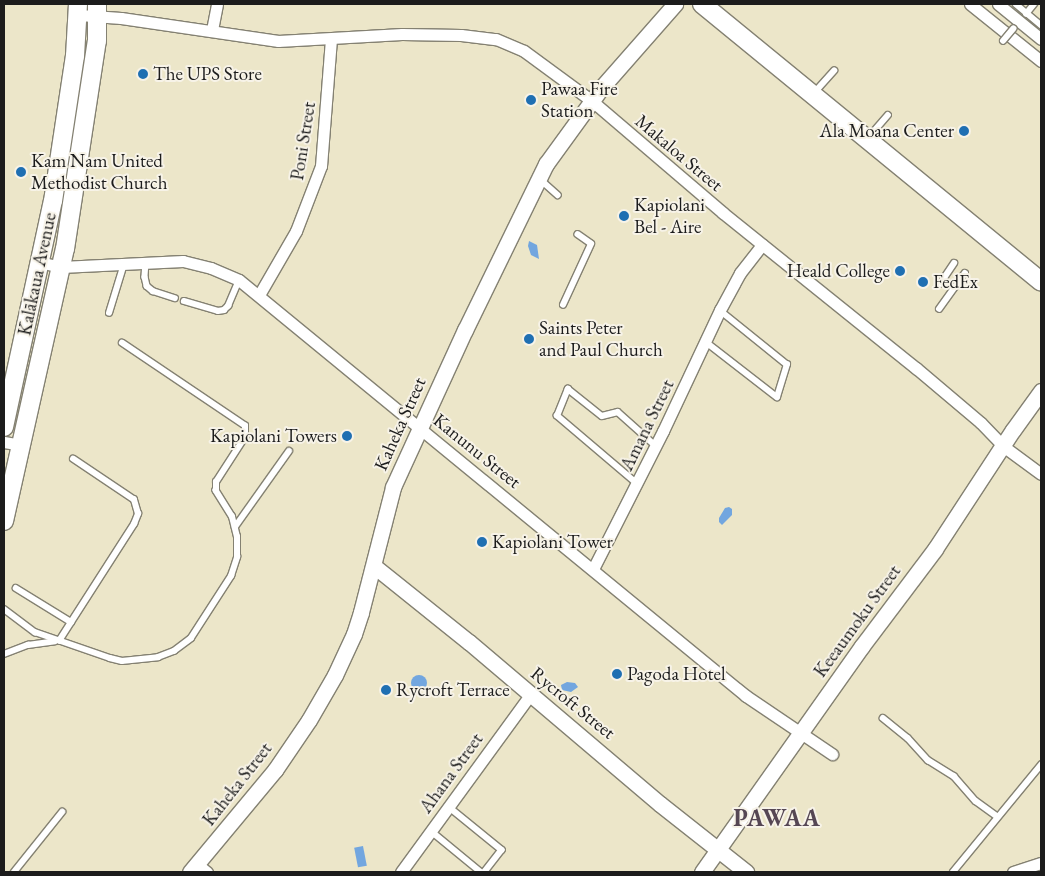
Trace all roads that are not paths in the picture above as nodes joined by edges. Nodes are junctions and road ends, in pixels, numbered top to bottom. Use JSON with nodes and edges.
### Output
{"nodes":[{"id":1,"x":217,"y":4,"type":"edge"},
{"id":2,"x":675,"y":4,"type":"edge"},
{"id":3,"x":702,"y":4,"type":"edge"},
{"id":4,"x":970,"y":4,"type":"edge"},
{"id":5,"x":998,"y":4,"type":"edge"},
{"id":6,"x":1016,"y":4,"type":"edge"},
{"id":7,"x":1034,"y":4,"type":"edge"},
{"id":8,"x":79,"y":9,"type":"edge"},
{"id":9,"x":98,"y":10,"type":"edge"},
{"id":10,"x":1027,"y":12,"type":"junction"},
{"id":11,"x":1041,"y":25,"type":"edge"},
{"id":12,"x":212,"y":30,"type":"junction"},
{"id":13,"x":1006,"y":31,"type":"junction"},
{"id":14,"x":331,"y":39,"type":"junction"},
{"id":15,"x":1041,"y":39,"type":"edge"},
{"id":16,"x":1041,"y":61,"type":"edge"},
{"id":17,"x":834,"y":71,"type":"dead end"},
{"id":18,"x":813,"y":94,"type":"junction"},
{"id":19,"x":592,"y":101,"type":"junction"},
{"id":20,"x":888,"y":115,"type":"dead end"},
{"id":21,"x":867,"y":139,"type":"junction"},
{"id":22,"x":539,"y":177,"type":"junction"},
{"id":23,"x":558,"y":195,"type":"dead end"},
{"id":24,"x":578,"y":235,"type":"dead end"},
{"id":25,"x":762,"y":245,"type":"junction"},
{"id":26,"x":39,"y":262,"type":"junction"},
{"id":27,"x":146,"y":262,"type":"junction"},
{"id":28,"x":954,"y":263,"type":"dead end"},
{"id":29,"x":124,"y":264,"type":"junction"},
{"id":30,"x":61,"y":267,"type":"junction"},
{"id":31,"x":965,"y":272,"type":"dead end"},
{"id":32,"x":239,"y":280,"type":"junction"},
{"id":33,"x":1041,"y":281,"type":"edge"},
{"id":34,"x":940,"y":284,"type":"dead end"},
{"id":35,"x":259,"y":295,"type":"junction"},
{"id":36,"x":175,"y":298,"type":"dead end"},
{"id":37,"x":184,"y":301,"type":"dead end"},
{"id":38,"x":563,"y":305,"type":"dead end"},
{"id":39,"x":939,"y":309,"type":"dead end"},
{"id":40,"x":720,"y":310,"type":"junction"},
{"id":41,"x":109,"y":313,"type":"dead end"},
{"id":42,"x":706,"y":342,"type":"junction"},
{"id":43,"x":122,"y":343,"type":"dead end"},
{"id":44,"x":1041,"y":391,"type":"edge"},
{"id":45,"x":420,"y":426,"type":"junction"},
{"id":46,"x":4,"y":427,"type":"edge"},
{"id":47,"x":4,"y":442,"type":"edge"},
{"id":48,"x":21,"y":445,"type":"junction"},
{"id":49,"x":656,"y":446,"type":"junction"},
{"id":50,"x":1003,"y":446,"type":"junction"},
{"id":51,"x":289,"y":451,"type":"dead end"},
{"id":52,"x":73,"y":459,"type":"dead end"},
{"id":53,"x":1041,"y":474,"type":"edge"},
{"id":54,"x":638,"y":484,"type":"junction"},
{"id":55,"x":4,"y":521,"type":"edge"},
{"id":56,"x":235,"y":527,"type":"junction"},
{"id":57,"x":374,"y":566,"type":"junction"},
{"id":58,"x":593,"y":569,"type":"junction"},
{"id":59,"x":16,"y":588,"type":"dead end"},
{"id":60,"x":4,"y":609,"type":"edge"},
{"id":61,"x":71,"y":622,"type":"junction"},
{"id":62,"x":59,"y":641,"type":"junction"},
{"id":63,"x":4,"y":654,"type":"edge"},
{"id":64,"x":530,"y":695,"type":"junction"},
{"id":65,"x":883,"y":718,"type":"dead end"},
{"id":66,"x":801,"y":732,"type":"junction"},
{"id":67,"x":832,"y":754,"type":"dead end"},
{"id":68,"x":1041,"y":764,"type":"edge"},
{"id":69,"x":449,"y":807,"type":"junction"},
{"id":70,"x":62,"y":812,"type":"dead end"},
{"id":71,"x":998,"y":816,"type":"junction"},
{"id":72,"x":431,"y":831,"type":"junction"},
{"id":73,"x":718,"y":850,"type":"junction"},
{"id":74,"x":1041,"y":863,"type":"edge"},
{"id":75,"x":198,"y":870,"type":"edge"},
{"id":76,"x":14,"y":872,"type":"edge"},
{"id":77,"x":401,"y":872,"type":"edge"},
{"id":78,"x":483,"y":872,"type":"edge"},
{"id":79,"x":702,"y":872,"type":"edge"},
{"id":80,"x":746,"y":872,"type":"edge"},
{"id":81,"x":953,"y":872,"type":"edge"},
{"id":82,"x":1013,"y":872,"type":"edge"}],
"edges":[{"from":1,"to":12,"type":"street"},
{"from":2,"to":19,"type":"street","name":"Kaheka Street"},
{"from":3,"to":18,"type":"main road"},
{"from":4,"to":13,"type":"street"},
{"from":5,"to":15,"type":"street"},
{"from":6,"to":10,"type":"lane"},
{"from":7,"to":10,"type":"lane"},
{"from":8,"to":9,"type":"street","name":"Makaloa Street"},
{"from":8,"to":26,"type":"main road","name":"Kalākaua Avenue"},
{"from":9,"to":12,"type":"street","name":"Makaloa Street"},
{"from":9,"to":30,"type":"main road","name":"Kalākaua Avenue"},
{"from":10,"to":11,"type":"lane"},
{"from":10,"to":13,"type":"lane"},
{"from":12,"to":14,"type":"street","name":"Makaloa Street"},
{"from":13,"to":16,"type":"street"},
{"from":14,"to":19,"type":"street","name":"Makaloa Street"},
{"from":14,"to":35,"type":"street","name":"Poni Street"},
{"from":17,"to":18,"type":"lane"},
{"from":18,"to":21,"type":"main road"},
{"from":19,"to":22,"type":"street","name":"Kaheka Street"},
{"from":19,"to":25,"type":"street","name":"Makaloa Street"},
{"from":20,"to":21,"type":"lane"},
{"from":21,"to":33,"type":"main road"},
{"from":22,"to":23,"type":"lane"},
{"from":22,"to":45,"type":"street","name":"Kaheka Street"},
{"from":24,"to":38,"type":"lane"},
{"from":25,"to":40,"type":"street","name":"Amana Street"},
{"from":25,"to":50,"type":"street","name":"Makaloa Street"},
{"from":26,"to":30,"type":"street","name":"Kanunu Street"},
{"from":26,"to":46,"type":"main road","name":"Kalākaua Avenue"},
{"from":27,"to":29,"type":"street","name":"Kanunu Street"},
{"from":27,"to":32,"type":"street","name":"Kanunu Street"},
{"from":27,"to":36,"type":"lane"},
{"from":28,"to":34,"type":"lane"},
{"from":29,"to":30,"type":"street","name":"Kanunu Street"},
{"from":29,"to":41,"type":"lane"},
{"from":30,"to":48,"type":"main road","name":"Kalākaua Avenue"},
{"from":31,"to":39,"type":"lane"},
{"from":32,"to":35,"type":"street","name":"Kanunu Street"},
{"from":32,"to":37,"type":"lane"},
{"from":35,"to":45,"type":"street","name":"Kanunu Street"},
{"from":40,"to":42,"type":"street","name":"Amana Street"},
{"from":40,"to":42,"type":"lane"},
{"from":42,"to":49,"type":"street","name":"Amana Street"},
{"from":43,"to":56,"type":"lane"},
{"from":44,"to":50,"type":"street","name":"Keeaumoku Street"},
{"from":45,"to":57,"type":"street","name":"Kaheka Street"},
{"from":45,"to":58,"type":"street","name":"Kanunu Street"},
{"from":47,"to":48,"type":"street"},
{"from":48,"to":55,"type":"main road","name":"Kalākaua Avenue"},
{"from":49,"to":54,"type":"street","name":"Amana Street"},
{"from":49,"to":54,"type":"lane"},
{"from":50,"to":53,"type":"street","name":"Makaloa Street"},
{"from":50,"to":66,"type":"street","name":"Keeaumoku Street"},
{"from":51,"to":56,"type":"lane"},
{"from":52,"to":61,"type":"lane"},
{"from":54,"to":58,"type":"street","name":"Amana Street"},
{"from":56,"to":62,"type":"lane"},
{"from":57,"to":64,"type":"street","name":"Rycroft Street"},
{"from":57,"to":75,"type":"street","name":"Kaheka Street"},
{"from":58,"to":66,"type":"street","name":"Kanunu Street"},
{"from":59,"to":61,"type":"lane"},
{"from":60,"to":62,"type":"lane"},
{"from":61,"to":62,"type":"lane"},
{"from":62,"to":63,"type":"lane"},
{"from":64,"to":69,"type":"street","name":"Ahana Street"},
{"from":64,"to":73,"type":"street","name":"Rycroft Street"},
{"from":65,"to":71,"type":"lane"},
{"from":66,"to":67,"type":"street","name":"Kanunu Street"},
{"from":66,"to":73,"type":"street","name":"Keeaumoku Street"},
{"from":68,"to":71,"type":"lane"},
{"from":69,"to":72,"type":"street","name":"Ahana Street"},
{"from":69,"to":78,"type":"lane"},
{"from":70,"to":76,"type":"lane"},
{"from":71,"to":81,"type":"lane"},
{"from":72,"to":77,"type":"street","name":"Ahana Street"},
{"from":72,"to":78,"type":"lane"},
{"from":73,"to":79,"type":"street","name":"Keeaumoku Street"},
{"from":73,"to":80,"type":"street","name":"Rycroft Street"},
{"from":74,"to":82,"type":"street"}]}
